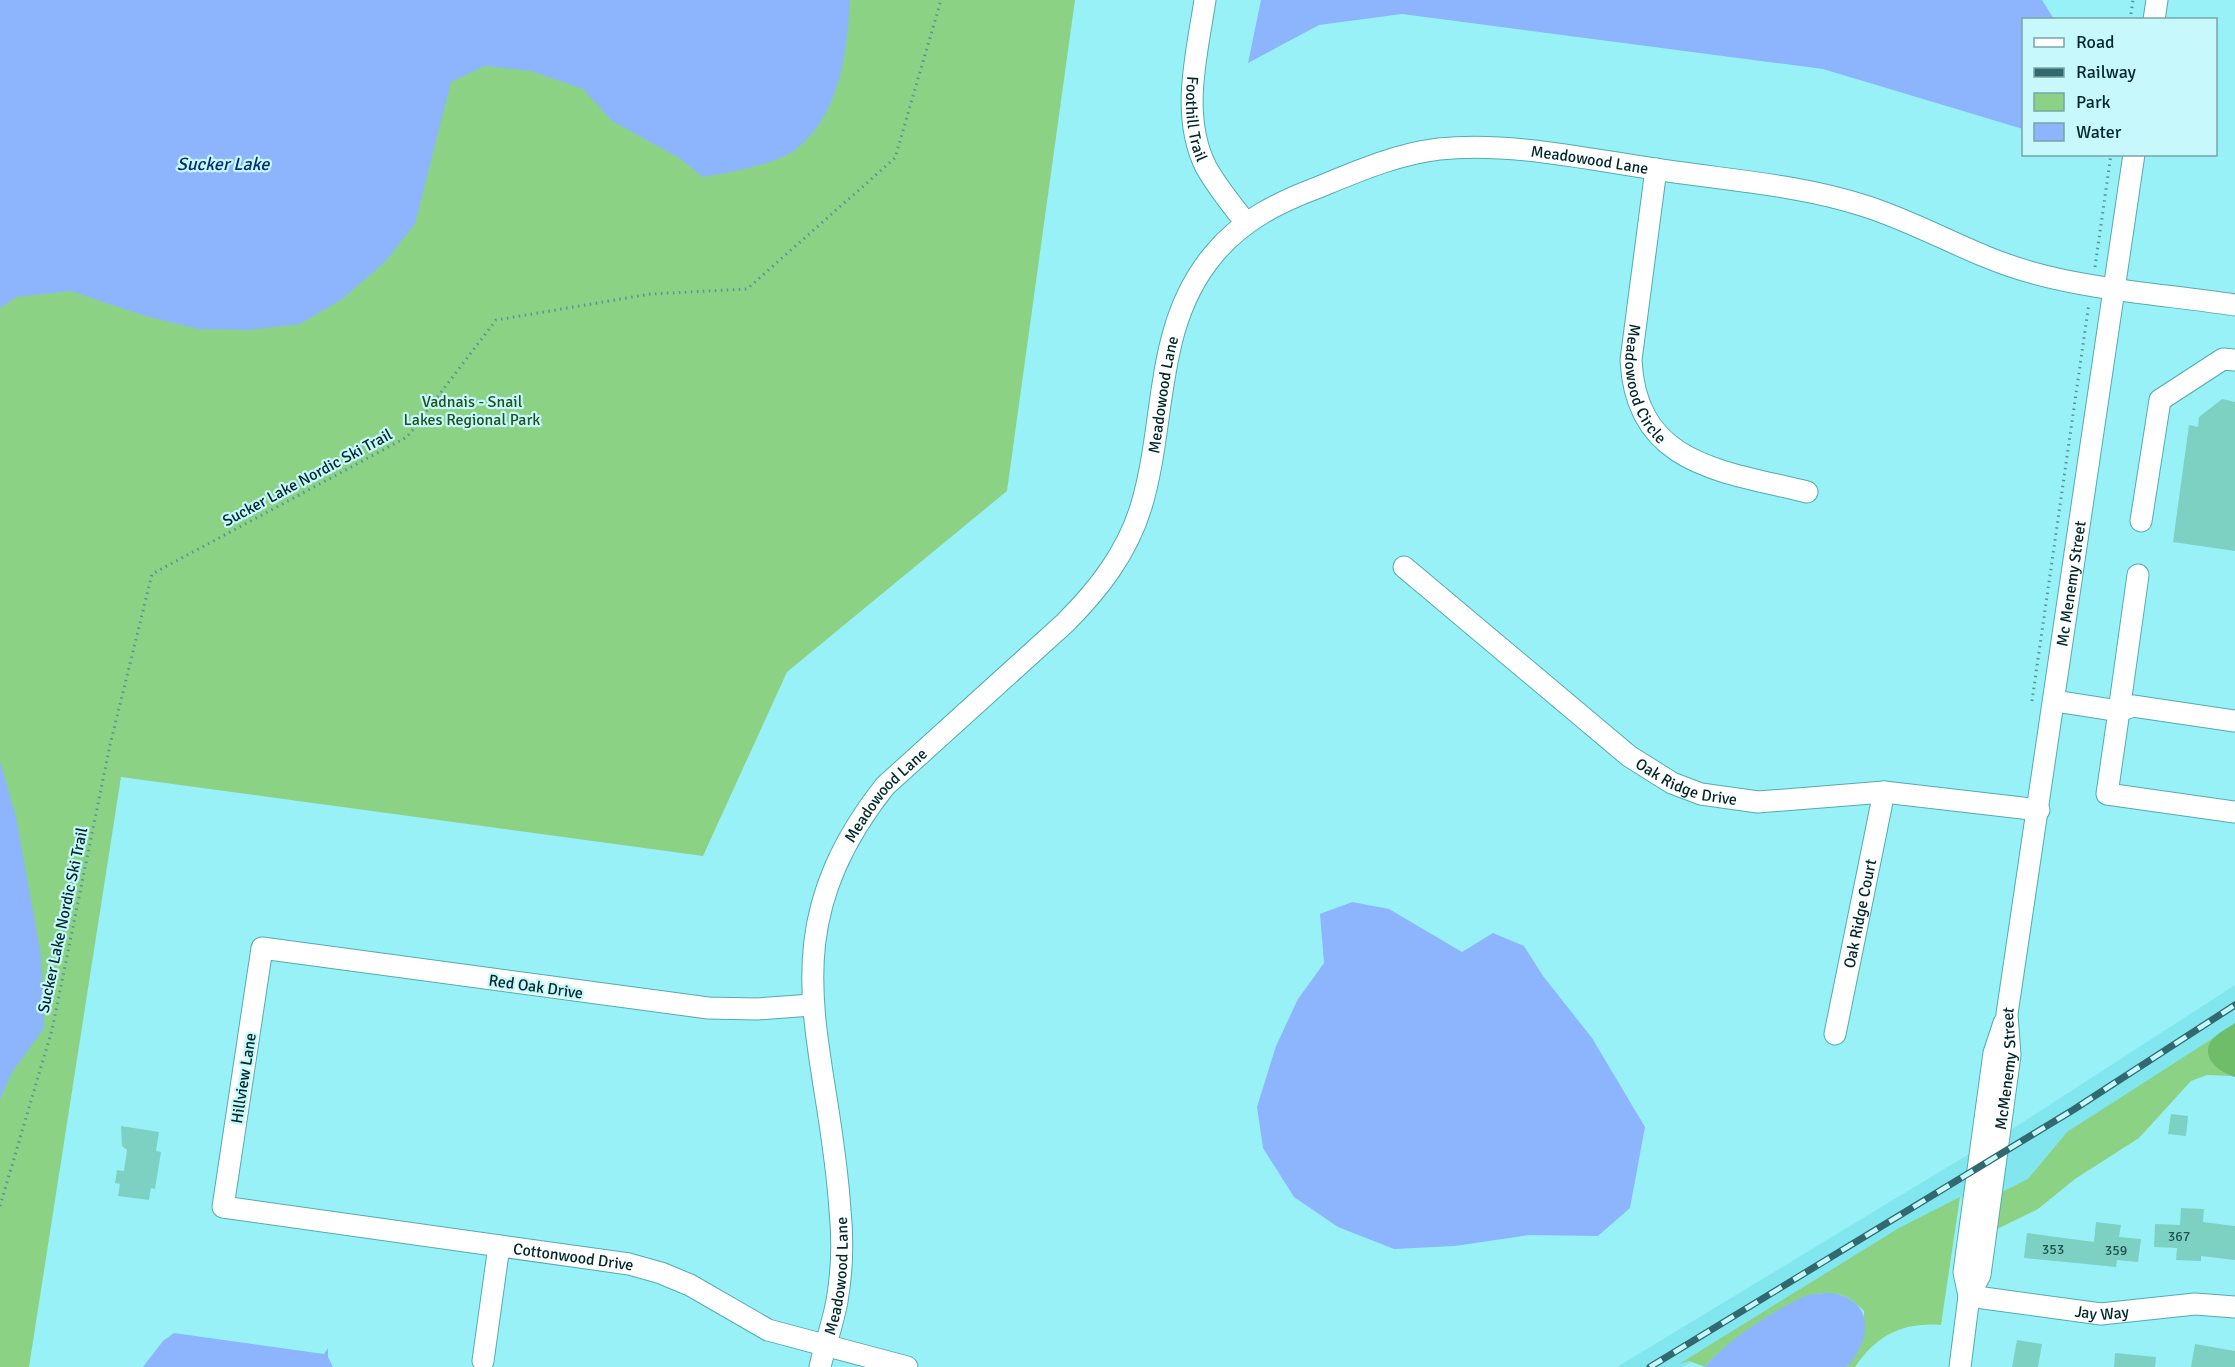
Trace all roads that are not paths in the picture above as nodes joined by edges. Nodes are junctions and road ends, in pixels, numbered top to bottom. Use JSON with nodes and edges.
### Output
{"nodes":[{"id":1,"x":1204,"y":0,"type":"edge"},
{"id":2,"x":2157,"y":0,"type":"edge"},
{"id":3,"x":2154,"y":18,"type":"edge"},
{"id":4,"x":2134,"y":156,"type":"edge"},
{"id":5,"x":1656,"y":170,"type":"junction"},
{"id":6,"x":1246,"y":223,"type":"junction"},
{"id":7,"x":2115,"y":287,"type":"junction"},
{"id":8,"x":2235,"y":305,"type":"edge"},
{"id":9,"x":2235,"y":360,"type":"edge"},
{"id":10,"x":1807,"y":492,"type":"dead end"},
{"id":11,"x":2141,"y":521,"type":"dead end"},
{"id":12,"x":1404,"y":567,"type":"dead end"},
{"id":13,"x":2138,"y":575,"type":"dead end"},
{"id":14,"x":2055,"y":701,"type":"junction"},
{"id":15,"x":2119,"y":711,"type":"junction"},
{"id":16,"x":2235,"y":721,"type":"edge"},
{"id":17,"x":1884,"y":792,"type":"junction"},
{"id":18,"x":2039,"y":810,"type":"junction"},
{"id":19,"x":2235,"y":812,"type":"edge"},
{"id":20,"x":262,"y":948,"type":"joint"},
{"id":21,"x":812,"y":1005,"type":"junction"},
{"id":22,"x":2007,"y":1014,"type":"joint"},
{"id":23,"x":1835,"y":1034,"type":"dead end"},
{"id":24,"x":223,"y":1207,"type":"joint"},
{"id":25,"x":499,"y":1246,"type":"junction"},
{"id":26,"x":1969,"y":1296,"type":"junction"},
{"id":27,"x":2235,"y":1307,"type":"edge"},
{"id":28,"x":822,"y":1357,"type":"edge"},
{"id":29,"x":483,"y":1361,"type":"dead end"},
{"id":30,"x":907,"y":1367,"type":"edge"},
{"id":31,"x":1960,"y":1367,"type":"edge"}],
"edges":[{"from":1,"to":6,"type":"street","name":"Foothill Trail"},
{"from":2,"to":3,"type":"street"},
{"from":4,"to":7,"type":"street","name":"Mc Menemy Street"},
{"from":5,"to":6,"type":"street","name":"Meadowood Lane"},
{"from":5,"to":7,"type":"street","name":"Meadowood Lane"},
{"from":5,"to":10,"type":"street","name":"Meadowood Circle"},
{"from":6,"to":21,"type":"street","name":"Meadowood Lane"},
{"from":7,"to":8,"type":"street","name":"Meadowood Lane"},
{"from":7,"to":14,"type":"street","name":"Mc Menemy Street"},
{"from":9,"to":11,"type":"street"},
{"from":12,"to":17,"type":"street","name":"Oak Ridge Drive"},
{"from":13,"to":15,"type":"street"},
{"from":14,"to":15,"type":"street"},
{"from":14,"to":18,"type":"street","name":"Mc Menemy Street"},
{"from":15,"to":16,"type":"street"},
{"from":15,"to":19,"type":"street"},
{"from":17,"to":18,"type":"street","name":"Oak Ridge Drive"},
{"from":17,"to":23,"type":"street","name":"Oak Ridge Court"},
{"from":18,"to":22,"type":"street","name":"Mc Menemy Street"},
{"from":20,"to":21,"type":"street","name":"Red Oak Drive"},
{"from":20,"to":24,"type":"street","name":"Hillview Lane"},
{"from":21,"to":28,"type":"street","name":"Meadowood Lane"},
{"from":22,"to":26,"type":"street","name":"McMenemy Street"},
{"from":24,"to":25,"type":"street","name":"Cottonwood Drive"},
{"from":25,"to":28,"type":"street","name":"Cottonwood Drive"},
{"from":25,"to":29,"type":"street"},
{"from":26,"to":27,"type":"street","name":"Jay Way"},
{"from":26,"to":31,"type":"street","name":"McMenemy Street"},
{"from":28,"to":30,"type":"street","name":"Cottonwood Drive"}]}
